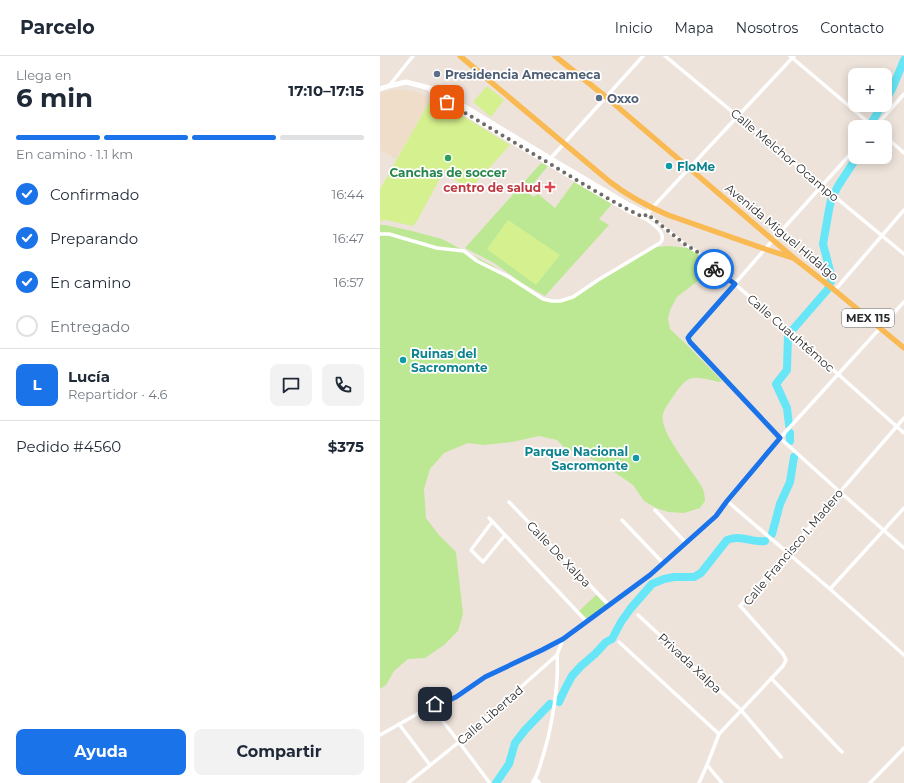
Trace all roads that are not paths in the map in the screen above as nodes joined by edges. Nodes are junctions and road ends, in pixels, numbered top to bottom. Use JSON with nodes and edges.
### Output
{"nodes":[{"id":1,"x":413,"y":56,"type":"edge"},
{"id":2,"x":460,"y":56,"type":"edge"},
{"id":3,"x":555,"y":56,"type":"edge"},
{"id":4,"x":643,"y":56,"type":"edge"},
{"id":5,"x":665,"y":56,"type":"edge"},
{"id":6,"x":792,"y":57,"type":"edge"},
{"id":7,"x":389,"y":86,"type":"junction"},
{"id":8,"x":380,"y":89,"type":"edge"},
{"id":9,"x":904,"y":94,"type":"edge"},
{"id":10,"x":606,"y":97,"type":"junction"},
{"id":11,"x":738,"y":116,"type":"junction"},
{"id":12,"x":866,"y":120,"type":"edge"},
{"id":13,"x":879,"y":120,"type":"edge"},
{"id":14,"x":892,"y":142,"type":"edge"},
{"id":15,"x":564,"y":144,"type":"junction"},
{"id":16,"x":904,"y":152,"type":"edge"},
{"id":17,"x":848,"y":158,"type":"edge"},
{"id":18,"x":549,"y":161,"type":"junction"},
{"id":19,"x":688,"y":168,"type":"junction"},
{"id":20,"x":822,"y":186,"type":"junction"},
{"id":21,"x":652,"y":208,"type":"junction"},
{"id":22,"x":904,"y":210,"type":"edge"},
{"id":23,"x":645,"y":216,"type":"junction"},
{"id":24,"x":380,"y":234,"type":"edge"},
{"id":25,"x":882,"y":236,"type":"junction"},
{"id":26,"x":774,"y":240,"type":"junction"},
{"id":27,"x":765,"y":249,"type":"junction"},
{"id":28,"x":904,"y":254,"type":"edge"},
{"id":29,"x":795,"y":258,"type":"junction"},
{"id":30,"x":735,"y":284,"type":"junction"},
{"id":31,"x":833,"y":289,"type":"junction"},
{"id":32,"x":904,"y":302,"type":"edge"},
{"id":33,"x":880,"y":328,"type":"junction"},
{"id":34,"x":904,"y":348,"type":"edge"},
{"id":35,"x":839,"y":374,"type":"junction"},
{"id":36,"x":904,"y":418,"type":"edge"},
{"id":37,"x":896,"y":426,"type":"junction"},
{"id":38,"x":904,"y":433,"type":"edge"},
{"id":39,"x":780,"y":438,"type":"junction"},
{"id":40,"x":840,"y":492,"type":"junction"},
{"id":41,"x":727,"y":501,"type":"junction"},
{"id":42,"x":509,"y":502,"type":"dead end"},
{"id":43,"x":904,"y":508,"type":"edge"},
{"id":44,"x":655,"y":510,"type":"dead end"},
{"id":45,"x":489,"y":518,"type":"dead end"},
{"id":46,"x":622,"y":520,"type":"dead end"},
{"id":47,"x":492,"y":522,"type":"junction"},
{"id":48,"x":884,"y":531,"type":"junction"},
{"id":49,"x":505,"y":535,"type":"junction"},
{"id":50,"x":686,"y":543,"type":"junction"},
{"id":51,"x":904,"y":548,"type":"edge"},
{"id":52,"x":788,"y":552,"type":"junction"},
{"id":53,"x":663,"y":563,"type":"junction"},
{"id":54,"x":830,"y":589,"type":"junction"},
{"id":55,"x":608,"y":605,"type":"junction"},
{"id":56,"x":638,"y":615,"type":"dead end"},
{"id":57,"x":587,"y":622,"type":"junction"},
{"id":58,"x":563,"y":639,"type":"junction"},
{"id":59,"x":619,"y":642,"type":"dead end"},
{"id":60,"x":904,"y":648,"type":"edge"},
{"id":61,"x":900,"y":652,"type":"junction"},
{"id":62,"x":557,"y":655,"type":"junction"},
{"id":63,"x":904,"y":655,"type":"edge"},
{"id":64,"x":771,"y":678,"type":"junction"},
{"id":65,"x":431,"y":706,"type":"junction"},
{"id":66,"x":741,"y":710,"type":"junction"},
{"id":67,"x":399,"y":724,"type":"junction"},
{"id":68,"x":719,"y":734,"type":"junction"},
{"id":69,"x":380,"y":735,"type":"edge"},
{"id":70,"x":459,"y":742,"type":"junction"},
{"id":71,"x":904,"y":748,"type":"edge"},
{"id":72,"x":842,"y":752,"type":"dead end"},
{"id":73,"x":781,"y":757,"type":"dead end"},
{"id":74,"x":430,"y":765,"type":"junction"},
{"id":75,"x":707,"y":765,"type":"junction"},
{"id":76,"x":490,"y":782,"type":"edge"},
{"id":77,"x":536,"y":782,"type":"edge"},
{"id":78,"x":408,"y":783,"type":"edge"},
{"id":79,"x":699,"y":783,"type":"edge"},
{"id":80,"x":722,"y":783,"type":"edge"},
{"id":81,"x":870,"y":783,"type":"edge"}],
"edges":[{"from":1,"to":7,"type":"street"},
{"from":2,"to":15,"type":"main road","number":"MEX 115"},
{"from":3,"to":10,"type":"main road","name":"Avenida Miguel Hidalgo","number":"MEX 115"},
{"from":4,"to":10,"type":"street"},
{"from":5,"to":11,"type":"street","name":"Calle Melchor Ocampo"},
{"from":6,"to":11,"type":"street"},
{"from":6,"to":12,"type":"street"},
{"from":7,"to":8,"type":"main road","name":"Calle Cuauhtémoc"},
{"from":7,"to":18,"type":"main road","name":"Calle Cuauhtémoc"},
{"from":9,"to":13,"type":"street"},
{"from":10,"to":15,"type":"street"},
{"from":10,"to":19,"type":"main road","name":"Avenida Miguel Hidalgo","number":"MEX 115"},
{"from":11,"to":19,"type":"street"},
{"from":11,"to":20,"type":"street","name":"Calle Melchor Ocampo"},
{"from":14,"to":16,"type":"street"},
{"from":15,"to":18,"type":"street"},
{"from":15,"to":21,"type":"main road","number":"MEX 115"},
{"from":17,"to":20,"type":"street"},
{"from":18,"to":23,"type":"main road","name":"Calle Cuauhtémoc"},
{"from":19,"to":21,"type":"street"},
{"from":19,"to":26,"type":"main road","name":"Avenida Miguel Hidalgo","number":"MEX 115"},
{"from":20,"to":25,"type":"street","name":"Calle Melchor Ocampo"},
{"from":20,"to":26,"type":"street"},
{"from":21,"to":23,"type":"main road"},
{"from":21,"to":27,"type":"main road","number":"MEX 115"},
{"from":22,"to":25,"type":"street"},
{"from":23,"to":24,"type":"street","name":"Calle Cuauhtémoc"},
{"from":23,"to":30,"type":"street","name":"Calle Cuauhtémoc"},
{"from":25,"to":28,"type":"street","name":"Calle Melchor Ocampo"},
{"from":25,"to":31,"type":"street"},
{"from":26,"to":27,"type":"street"},
{"from":26,"to":29,"type":"main road","name":"Avenida Miguel Hidalgo","number":"MEX 115"},
{"from":27,"to":29,"type":"main road","number":"MEX 115"},
{"from":27,"to":30,"type":"street"},
{"from":29,"to":31,"type":"main road","name":"Avenida Miguel Hidalgo","number":"MEX 115"},
{"from":30,"to":35,"type":"street","name":"Calle Cuauhtémoc"},
{"from":30,"to":39,"type":"street"},
{"from":31,"to":33,"type":"main road","name":"Avenida Miguel Hidalgo","number":"MEX 115"},
{"from":32,"to":33,"type":"street"},
{"from":33,"to":34,"type":"main road","name":"Avenida Miguel Hidalgo","number":"MEX 115"},
{"from":33,"to":35,"type":"street"},
{"from":35,"to":37,"type":"street","name":"Calle Cuauhtémoc"},
{"from":35,"to":39,"type":"street"},
{"from":36,"to":37,"type":"street","name":"Calle Francisco I. Madero"},
{"from":37,"to":38,"type":"street","name":"Calle Cuauhtémoc"},
{"from":37,"to":40,"type":"street","name":"Calle Francisco I. Madero"},
{"from":39,"to":40,"type":"street"},
{"from":39,"to":41,"type":"street"},
{"from":40,"to":48,"type":"street"},
{"from":40,"to":52,"type":"street","name":"Calle Francisco I. Madero"},
{"from":41,"to":50,"type":"street"},
{"from":41,"to":52,"type":"street"},
{"from":42,"to":55,"type":"street","name":"Calle De Xalpa"},
{"from":43,"to":48,"type":"street"},
{"from":44,"to":50,"type":"street"},
{"from":45,"to":47,"type":"street"},
{"from":46,"to":53,"type":"street"},
{"from":47,"to":49,"type":"street"},
{"from":47,"to":49,"type":"street"},
{"from":48,"to":51,"type":"street"},
{"from":48,"to":54,"type":"street"},
{"from":49,"to":57,"type":"street"},
{"from":50,"to":53,"type":"street"},
{"from":52,"to":54,"type":"street"},
{"from":52,"to":64,"type":"street","name":"Calle Francisco I. Madero"},
{"from":53,"to":55,"type":"street"},
{"from":54,"to":61,"type":"street"},
{"from":55,"to":57,"type":"street"},
{"from":56,"to":66,"type":"street","name":"Privada Xalpa"},
{"from":57,"to":58,"type":"street"},
{"from":58,"to":62,"type":"street","name":"Calle Libertad"},
{"from":58,"to":65,"type":"street"},
{"from":59,"to":68,"type":"street"},
{"from":60,"to":61,"type":"street"},
{"from":61,"to":63,"type":"street"},
{"from":62,"to":70,"type":"street","name":"Calle Libertad"},
{"from":62,"to":77,"type":"street"},
{"from":64,"to":66,"type":"street"},
{"from":64,"to":72,"type":"street"},
{"from":65,"to":67,"type":"street"},
{"from":65,"to":70,"type":"street"},
{"from":66,"to":68,"type":"street"},
{"from":66,"to":73,"type":"street","name":"Privada Xalpa"},
{"from":67,"to":69,"type":"street"},
{"from":67,"to":74,"type":"street"},
{"from":68,"to":75,"type":"street"},
{"from":70,"to":74,"type":"street","name":"Calle Libertad"},
{"from":70,"to":76,"type":"street"},
{"from":71,"to":81,"type":"street"},
{"from":74,"to":78,"type":"street","name":"Calle Libertad"},
{"from":75,"to":79,"type":"street"},
{"from":75,"to":80,"type":"street"}]}
